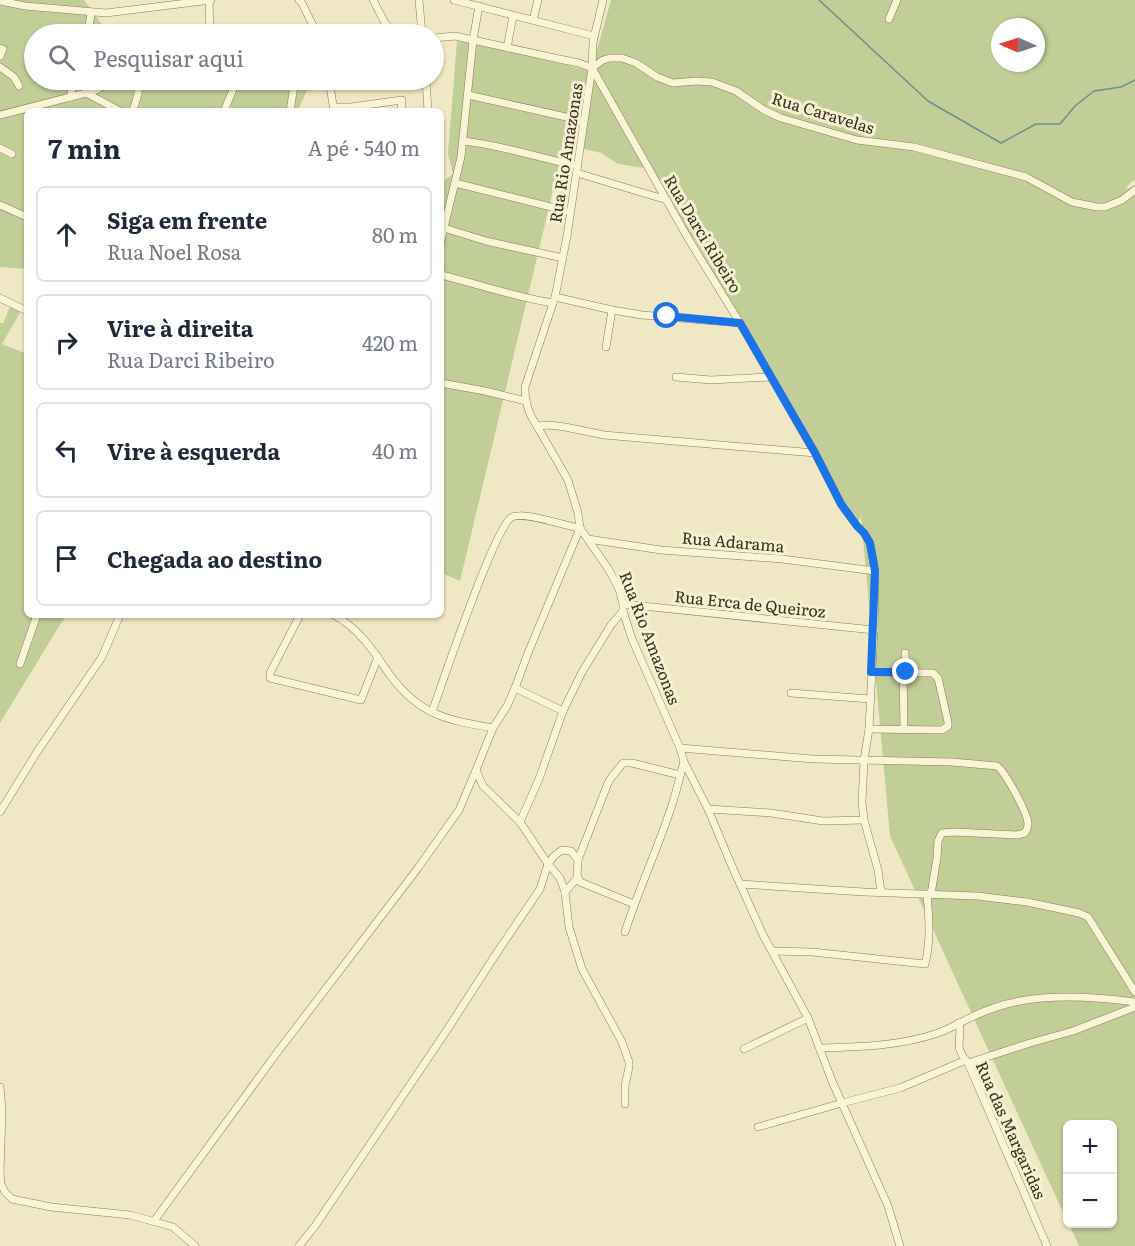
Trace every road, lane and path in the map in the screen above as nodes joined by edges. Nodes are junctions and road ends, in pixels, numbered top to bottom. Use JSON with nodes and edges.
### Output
{"nodes":[{"id":1,"x":210,"y":0,"type":"edge"},
{"id":2,"x":299,"y":0,"type":"edge"},
{"id":3,"x":373,"y":0,"type":"edge"},
{"id":4,"x":419,"y":0,"type":"edge"},
{"id":5,"x":454,"y":0,"type":"edge"},
{"id":6,"x":538,"y":0,"type":"edge"},
{"id":7,"x":603,"y":0,"type":"edge"},
{"id":8,"x":897,"y":0,"type":"edge"},
{"id":9,"x":0,"y":1,"type":"edge"},
{"id":10,"x":469,"y":2,"type":"edge"},
{"id":11,"x":479,"y":6,"type":"junction"},
{"id":12,"x":90,"y":12,"type":"junction"},
{"id":13,"x":513,"y":16,"type":"junction"},
{"id":14,"x":890,"y":19,"type":"dead end"},
{"id":15,"x":533,"y":20,"type":"junction"},
{"id":16,"x":89,"y":24,"type":"edge"},
{"id":17,"x":210,"y":24,"type":"edge"},
{"id":18,"x":312,"y":24,"type":"edge"},
{"id":19,"x":386,"y":24,"type":"edge"},
{"id":20,"x":421,"y":24,"type":"edge"},
{"id":21,"x":594,"y":36,"type":"junction"},
{"id":22,"x":444,"y":37,"type":"edge"},
{"id":23,"x":473,"y":40,"type":"junction"},
{"id":24,"x":507,"y":48,"type":"junction"},
{"id":25,"x":0,"y":67,"type":"edge"},
{"id":26,"x":592,"y":68,"type":"junction"},
{"id":27,"x":19,"y":86,"type":"dead end"},
{"id":28,"x":72,"y":90,"type":"edge"},
{"id":29,"x":96,"y":90,"type":"edge"},
{"id":30,"x":138,"y":90,"type":"edge"},
{"id":31,"x":233,"y":90,"type":"edge"},
{"id":32,"x":293,"y":90,"type":"edge"},
{"id":33,"x":331,"y":90,"type":"edge"},
{"id":34,"x":427,"y":90,"type":"edge"},
{"id":35,"x":86,"y":93,"type":"junction"},
{"id":36,"x":468,"y":95,"type":"junction"},
{"id":37,"x":71,"y":97,"type":"junction"},
{"id":38,"x":28,"y":108,"type":"edge"},
{"id":39,"x":114,"y":108,"type":"edge"},
{"id":40,"x":134,"y":108,"type":"edge"},
{"id":41,"x":225,"y":108,"type":"edge"},
{"id":42,"x":290,"y":108,"type":"edge"},
{"id":43,"x":334,"y":108,"type":"edge"},
{"id":44,"x":342,"y":108,"type":"edge"},
{"id":45,"x":401,"y":108,"type":"edge"},
{"id":46,"x":428,"y":108,"type":"edge"},
{"id":47,"x":24,"y":109,"type":"edge"},
{"id":48,"x":0,"y":115,"type":"edge"},
{"id":49,"x":584,"y":121,"type":"junction"},
{"id":50,"x":463,"y":141,"type":"junction"},
{"id":51,"x":0,"y":148,"type":"edge"},
{"id":52,"x":12,"y":154,"type":"dead end"},
{"id":53,"x":577,"y":170,"type":"junction"},
{"id":54,"x":455,"y":183,"type":"junction"},
{"id":55,"x":1135,"y":190,"type":"edge"},
{"id":56,"x":667,"y":200,"type":"junction"},
{"id":57,"x":0,"y":205,"type":"edge"},
{"id":58,"x":571,"y":212,"type":"junction"},
{"id":59,"x":24,"y":216,"type":"edge"},
{"id":60,"x":444,"y":228,"type":"joint"},
{"id":61,"x":562,"y":258,"type":"junction"},
{"id":62,"x":444,"y":276,"type":"edge"},
{"id":63,"x":0,"y":298,"type":"edge"},
{"id":64,"x":554,"y":300,"type":"junction"},
{"id":65,"x":24,"y":310,"type":"edge"},
{"id":66,"x":612,"y":310,"type":"junction"},
{"id":67,"x":740,"y":323,"type":"junction"},
{"id":68,"x":606,"y":347,"type":"dead end"},
{"id":69,"x":771,"y":376,"type":"junction"},
{"id":70,"x":676,"y":377,"type":"dead end"},
{"id":71,"x":444,"y":384,"type":"edge"},
{"id":72,"x":526,"y":401,"type":"junction"},
{"id":73,"x":537,"y":426,"type":"junction"},
{"id":74,"x":815,"y":453,"type":"junction"},
{"id":75,"x":580,"y":528,"type":"junction"},
{"id":76,"x":588,"y":539,"type":"junction"},
{"id":77,"x":875,"y":571,"type":"junction"},
{"id":78,"x":623,"y":608,"type":"junction"},
{"id":79,"x":36,"y":618,"type":"edge"},
{"id":80,"x":119,"y":618,"type":"edge"},
{"id":81,"x":298,"y":618,"type":"edge"},
{"id":82,"x":345,"y":618,"type":"edge"},
{"id":83,"x":874,"y":630,"type":"junction"},
{"id":84,"x":905,"y":652,"type":"dead end"},
{"id":85,"x":378,"y":657,"type":"junction"},
{"id":86,"x":20,"y":664,"type":"dead end"},
{"id":87,"x":871,"y":672,"type":"junction"},
{"id":88,"x":905,"y":672,"type":"junction"},
{"id":89,"x":516,"y":688,"type":"junction"},
{"id":90,"x":791,"y":693,"type":"dead end"},
{"id":91,"x":870,"y":699,"type":"junction"},
{"id":92,"x":563,"y":711,"type":"junction"},
{"id":93,"x":432,"y":712,"type":"junction"},
{"id":94,"x":493,"y":728,"type":"junction"},
{"id":95,"x":869,"y":729,"type":"junction"},
{"id":96,"x":904,"y":730,"type":"junction"},
{"id":97,"x":680,"y":748,"type":"junction"},
{"id":98,"x":864,"y":760,"type":"junction"},
{"id":99,"x":684,"y":762,"type":"junction"},
{"id":100,"x":476,"y":770,"type":"junction"},
{"id":101,"x":680,"y":775,"type":"junction"},
{"id":102,"x":708,"y":809,"type":"junction"},
{"id":103,"x":0,"y":812,"type":"edge"},
{"id":104,"x":864,"y":820,"type":"junction"},
{"id":105,"x":520,"y":822,"type":"junction"},
{"id":106,"x":578,"y":860,"type":"junction"},
{"id":107,"x":548,"y":864,"type":"junction"},
{"id":108,"x":578,"y":877,"type":"junction"},
{"id":109,"x":740,"y":884,"type":"junction"},
{"id":110,"x":565,"y":892,"type":"junction"},
{"id":111,"x":881,"y":892,"type":"junction"},
{"id":112,"x":929,"y":894,"type":"junction"},
{"id":113,"x":634,"y":904,"type":"junction"},
{"id":114,"x":625,"y":932,"type":"dead end"},
{"id":115,"x":772,"y":951,"type":"junction"},
{"id":116,"x":1135,"y":992,"type":"edge"},
{"id":117,"x":1135,"y":1002,"type":"edge"},
{"id":118,"x":1135,"y":1007,"type":"edge"},
{"id":119,"x":808,"y":1018,"type":"junction"},
{"id":120,"x":959,"y":1023,"type":"junction"},
{"id":121,"x":820,"y":1048,"type":"junction"},
{"id":122,"x":744,"y":1049,"type":"dead end"},
{"id":123,"x":967,"y":1062,"type":"junction"},
{"id":124,"x":0,"y":1087,"type":"edge"},
{"id":125,"x":842,"y":1102,"type":"junction"},
{"id":126,"x":625,"y":1104,"type":"dead end"},
{"id":127,"x":758,"y":1127,"type":"dead end"},
{"id":128,"x":0,"y":1174,"type":"edge"},
{"id":129,"x":154,"y":1221,"type":"junction"},
{"id":130,"x":195,"y":1246,"type":"edge"},
{"id":131,"x":300,"y":1246,"type":"edge"},
{"id":132,"x":900,"y":1246,"type":"edge"},
{"id":133,"x":1047,"y":1246,"type":"edge"}],
"edges":[{"from":1,"to":12,"type":"street"},
{"from":1,"to":17,"type":"street"},
{"from":2,"to":18,"type":"street"},
{"from":3,"to":19,"type":"street"},
{"from":4,"to":20,"type":"street"},
{"from":5,"to":10,"type":"street"},
{"from":6,"to":15,"type":"street"},
{"from":7,"to":21,"type":"street","name":"Rua Rio Amazonas"},
{"from":8,"to":14,"type":"street"},
{"from":9,"to":12,"type":"street"},
{"from":10,"to":11,"type":"street"},
{"from":11,"to":13,"type":"street"},
{"from":11,"to":23,"type":"street"},
{"from":12,"to":16,"type":"street"},
{"from":13,"to":15,"type":"street"},
{"from":13,"to":24,"type":"street"},
{"from":15,"to":21,"type":"street"},
{"from":21,"to":26,"type":"street","name":"Rua Rio Amazonas"},
{"from":22,"to":23,"type":"street"},
{"from":23,"to":24,"type":"street"},
{"from":23,"to":36,"type":"street"},
{"from":24,"to":26,"type":"street"},
{"from":25,"to":27,"type":"street"},
{"from":26,"to":49,"type":"street","name":"Rua Rio Amazonas"},
{"from":26,"to":55,"type":"street","name":"Rua Caravelas"},
{"from":26,"to":56,"type":"street","name":"Rua Darci Ribeiro"},
{"from":28,"to":37,"type":"street"},
{"from":29,"to":35,"type":"street"},
{"from":30,"to":40,"type":"street"},
{"from":31,"to":41,"type":"street"},
{"from":32,"to":42,"type":"street"},
{"from":33,"to":43,"type":"street"},
{"from":34,"to":46,"type":"street"},
{"from":35,"to":37,"type":"street"},
{"from":35,"to":39,"type":"street"},
{"from":36,"to":49,"type":"street"},
{"from":36,"to":50,"type":"street"},
{"from":37,"to":38,"type":"street"},
{"from":44,"to":45,"type":"street"},
{"from":47,"to":48,"type":"street"},
{"from":49,"to":53,"type":"street","name":"Rua Rio Amazonas"},
{"from":50,"to":53,"type":"street"},
{"from":50,"to":54,"type":"street"},
{"from":51,"to":52,"type":"street"},
{"from":53,"to":56,"type":"street"},
{"from":53,"to":58,"type":"street","name":"Rua Rio Amazonas"},
{"from":54,"to":58,"type":"street"},
{"from":54,"to":60,"type":"street"},
{"from":56,"to":67,"type":"street","name":"Rua Darci Ribeiro"},
{"from":57,"to":59,"type":"street"},
{"from":58,"to":61,"type":"street","name":"Rua Rio Amazonas"},
{"from":60,"to":61,"type":"street"},
{"from":61,"to":64,"type":"street","name":"Rua Rio Amazonas"},
{"from":62,"to":64,"type":"street"},
{"from":63,"to":65,"type":"street"},
{"from":64,"to":66,"type":"street"},
{"from":64,"to":72,"type":"street","name":"Rua Rio Amazonas"},
{"from":66,"to":67,"type":"street"},
{"from":66,"to":68,"type":"street"},
{"from":67,"to":69,"type":"street","name":"Rua Darci Ribeiro"},
{"from":69,"to":70,"type":"street"},
{"from":69,"to":74,"type":"street","name":"Rua Darci Ribeiro"},
{"from":71,"to":72,"type":"street"},
{"from":72,"to":73,"type":"street","name":"Rua Rio Amazonas"},
{"from":73,"to":74,"type":"street"},
{"from":73,"to":75,"type":"street","name":"Rua Rio Amazonas"},
{"from":74,"to":77,"type":"street","name":"Rua Darci Ribeiro"},
{"from":75,"to":76,"type":"street","name":"Rua Rio Amazonas"},
{"from":75,"to":89,"type":"street"},
{"from":75,"to":93,"type":"street"},
{"from":76,"to":77,"type":"street","name":"Rua Adarama"},
{"from":76,"to":78,"type":"street","name":"Rua Rio Amazonas"},
{"from":77,"to":83,"type":"street","name":"Rua Darci Ribeiro"},
{"from":78,"to":83,"type":"street","name":"Rua Erca de Queiroz"},
{"from":78,"to":92,"type":"street"},
{"from":78,"to":97,"type":"street","name":"Rua Rio Amazonas"},
{"from":79,"to":86,"type":"street"},
{"from":80,"to":103,"type":"street"},
{"from":81,"to":85,"type":"street"},
{"from":82,"to":85,"type":"street"},
{"from":83,"to":87,"type":"street","name":"Rua Darci Ribeiro"},
{"from":84,"to":88,"type":"street"},
{"from":85,"to":93,"type":"street"},
{"from":87,"to":88,"type":"street"},
{"from":87,"to":91,"type":"street","name":"Rua Darci Ribeiro"},
{"from":88,"to":96,"type":"street"},
{"from":88,"to":96,"type":"street"},
{"from":89,"to":92,"type":"street"},
{"from":89,"to":94,"type":"street"},
{"from":90,"to":91,"type":"street"},
{"from":91,"to":95,"type":"street","name":"Rua Darci Ribeiro"},
{"from":92,"to":105,"type":"street"},
{"from":93,"to":94,"type":"street"},
{"from":94,"to":100,"type":"street"},
{"from":95,"to":96,"type":"street"},
{"from":95,"to":98,"type":"street","name":"Rua Darci Ribeiro"},
{"from":97,"to":98,"type":"street"},
{"from":97,"to":99,"type":"street","name":"Rua Rio Amazonas"},
{"from":98,"to":104,"type":"street","name":"Rua Darci Ribeiro"},
{"from":98,"to":112,"type":"street"},
{"from":99,"to":101,"type":"street"},
{"from":99,"to":102,"type":"street","name":"Rua Rio Amazonas"},
{"from":100,"to":105,"type":"street"},
{"from":100,"to":129,"type":"street"},
{"from":101,"to":106,"type":"street"},
{"from":101,"to":113,"type":"street"},
{"from":102,"to":104,"type":"street"},
{"from":102,"to":109,"type":"street","name":"Rua Rio Amazonas"},
{"from":104,"to":111,"type":"street","name":"Rua Darci Ribeiro"},
{"from":105,"to":107,"type":"street"},
{"from":106,"to":107,"type":"street"},
{"from":106,"to":108,"type":"street"},
{"from":107,"to":110,"type":"street"},
{"from":107,"to":131,"type":"street"},
{"from":108,"to":110,"type":"street"},
{"from":108,"to":113,"type":"street"},
{"from":109,"to":111,"type":"street"},
{"from":109,"to":115,"type":"street","name":"Rua Rio Amazonas"},
{"from":110,"to":126,"type":"street"},
{"from":111,"to":112,"type":"street"},
{"from":112,"to":115,"type":"street"},
{"from":112,"to":116,"type":"street"},
{"from":113,"to":114,"type":"street"},
{"from":115,"to":119,"type":"street","name":"Rua Rio Amazonas"},
{"from":117,"to":120,"type":"street"},
{"from":118,"to":123,"type":"street"},
{"from":119,"to":121,"type":"street","name":"Rua Rio Amazonas"},
{"from":119,"to":122,"type":"street"},
{"from":120,"to":121,"type":"street"},
{"from":120,"to":123,"type":"street","name":"Rua das Margaridas"},
{"from":121,"to":125,"type":"street","name":"Rua Rio Amazonas"},
{"from":123,"to":125,"type":"street"},
{"from":123,"to":133,"type":"street","name":"Rua das Margaridas"},
{"from":124,"to":128,"type":"street"},
{"from":125,"to":127,"type":"street"},
{"from":125,"to":132,"type":"street","name":"Rua Rio Amazonas"},
{"from":128,"to":129,"type":"street"},
{"from":129,"to":130,"type":"street"}]}
